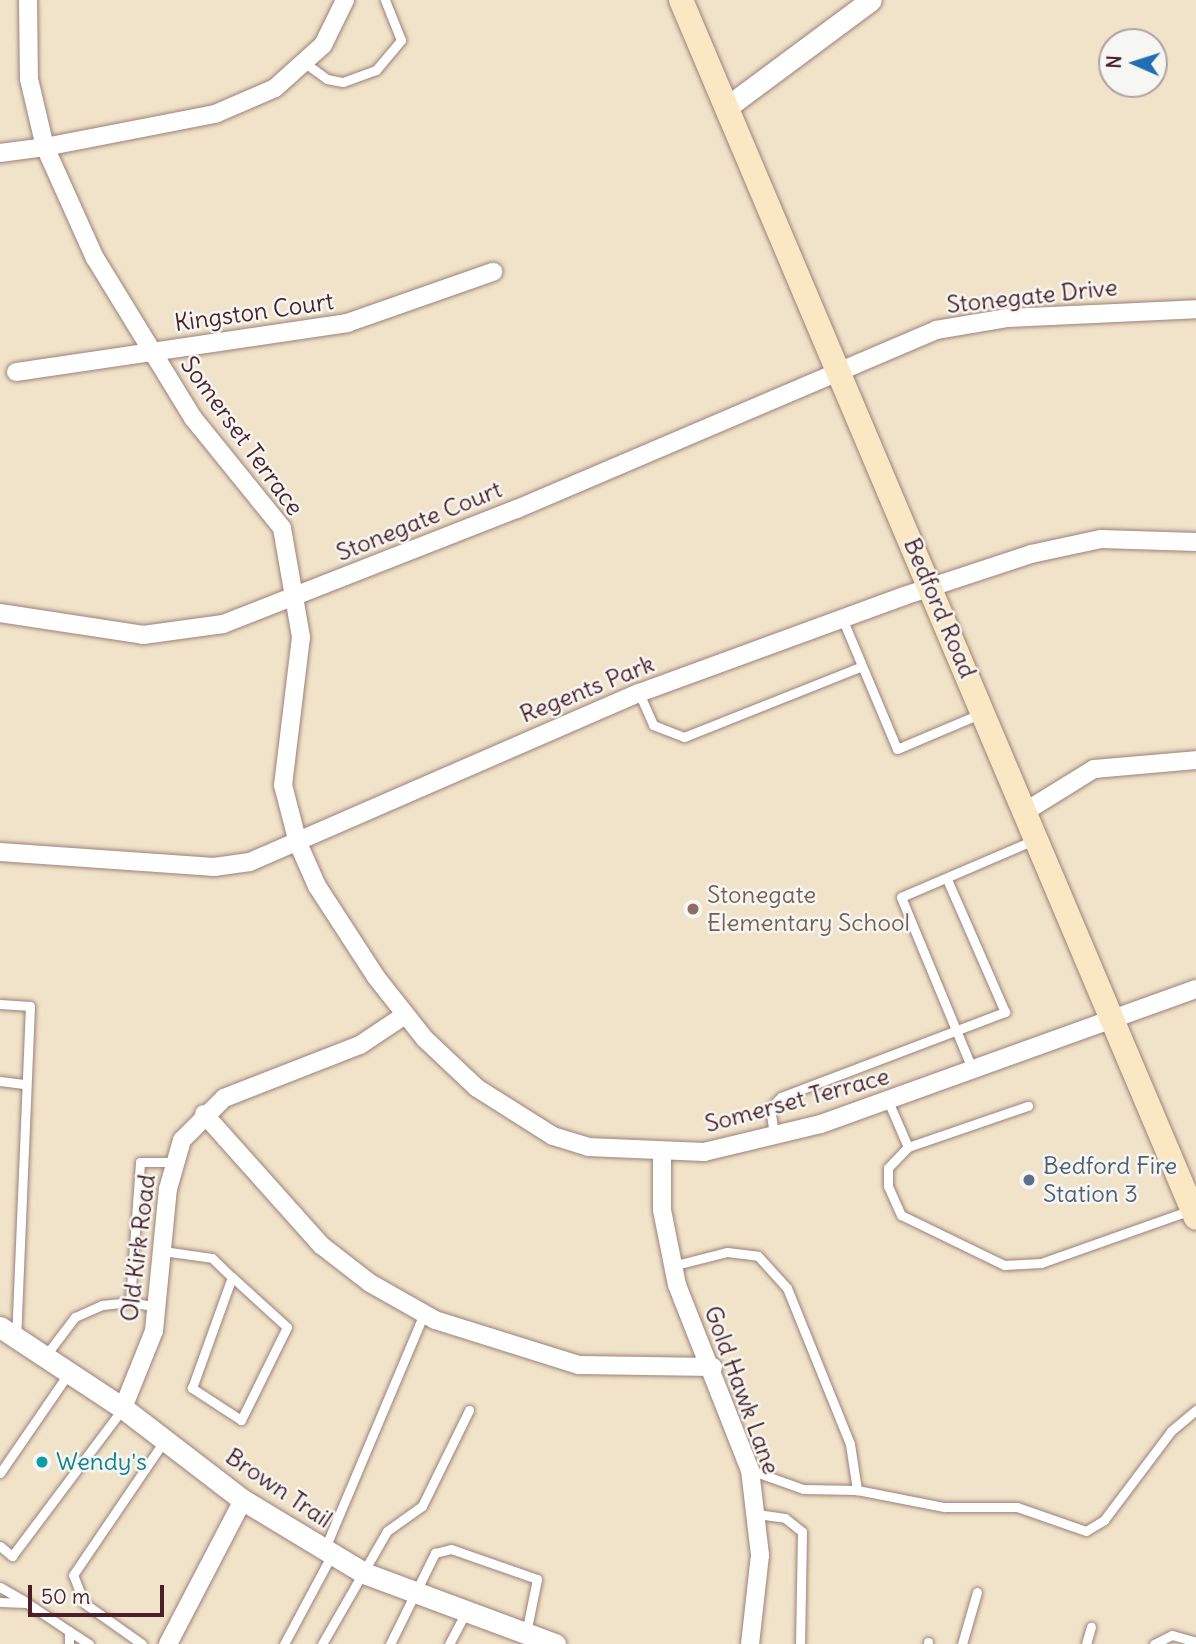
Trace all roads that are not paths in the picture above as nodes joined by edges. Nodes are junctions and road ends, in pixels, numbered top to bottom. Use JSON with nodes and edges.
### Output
{"nodes":[{"id":1,"x":29,"y":0,"type":"edge"},
{"id":2,"x":345,"y":0,"type":"edge"},
{"id":3,"x":385,"y":0,"type":"edge"},
{"id":4,"x":681,"y":0,"type":"edge"},
{"id":5,"x":871,"y":0,"type":"edge"},
{"id":6,"x":305,"y":63,"type":"junction"},
{"id":7,"x":727,"y":107,"type":"junction"},
{"id":8,"x":45,"y":147,"type":"junction"},
{"id":9,"x":0,"y":153,"type":"edge"},
{"id":10,"x":493,"y":272,"type":"dead end"},
{"id":11,"x":1196,"y":309,"type":"edge"},
{"id":12,"x":153,"y":352,"type":"junction"},
{"id":13,"x":838,"y":369,"type":"junction"},
{"id":14,"x":16,"y":372,"type":"dead end"},
{"id":15,"x":1196,"y":542,"type":"edge"},
{"id":16,"x":931,"y":587,"type":"junction"},
{"id":17,"x":298,"y":597,"type":"junction"},
{"id":18,"x":0,"y":613,"type":"edge"},
{"id":19,"x":842,"y":617,"type":"junction"},
{"id":20,"x":860,"y":667,"type":"junction"},
{"id":21,"x":639,"y":693,"type":"junction"},
{"id":22,"x":984,"y":712,"type":"junction"},
{"id":23,"x":1196,"y":760,"type":"edge"},
{"id":24,"x":1026,"y":811,"type":"junction"},
{"id":25,"x":1037,"y":838,"type":"junction"},
{"id":26,"x":298,"y":843,"type":"junction"},
{"id":27,"x":0,"y":852,"type":"edge"},
{"id":28,"x":947,"y":879,"type":"junction"},
{"id":29,"x":1196,"y":989,"type":"edge"},
{"id":30,"x":0,"y":1004,"type":"edge"},
{"id":31,"x":405,"y":1015,"type":"junction"},
{"id":32,"x":1115,"y":1019,"type":"junction"},
{"id":33,"x":958,"y":1031,"type":"junction"},
{"id":34,"x":973,"y":1073,"type":"junction"},
{"id":35,"x":0,"y":1081,"type":"edge"},
{"id":36,"x":26,"y":1084,"type":"junction"},
{"id":37,"x":888,"y":1101,"type":"junction"},
{"id":38,"x":1028,"y":1107,"type":"dead end"},
{"id":39,"x":204,"y":1114,"type":"junction"},
{"id":40,"x":774,"y":1135,"type":"junction"},
{"id":41,"x":908,"y":1147,"type":"junction"},
{"id":42,"x":662,"y":1155,"type":"junction"},
{"id":43,"x":173,"y":1162,"type":"junction"},
{"id":44,"x":1194,"y":1214,"type":"edge"},
{"id":45,"x":163,"y":1251,"type":"junction"},
{"id":46,"x":672,"y":1266,"type":"junction"},
{"id":47,"x":232,"y":1277,"type":"junction"},
{"id":48,"x":130,"y":1302,"type":"junction"},
{"id":49,"x":158,"y":1307,"type":"junction"},
{"id":50,"x":424,"y":1314,"type":"junction"},
{"id":51,"x":8,"y":1332,"type":"edge"},
{"id":52,"x":46,"y":1355,"type":"junction"},
{"id":53,"x":713,"y":1367,"type":"junction"},
{"id":54,"x":69,"y":1372,"type":"junction"},
{"id":55,"x":123,"y":1408,"type":"junction"},
{"id":56,"x":469,"y":1410,"type":"dead end"},
{"id":57,"x":1196,"y":1410,"type":"edge"},
{"id":58,"x":165,"y":1440,"type":"junction"},
{"id":59,"x":750,"y":1469,"type":"junction"},
{"id":60,"x":0,"y":1473,"type":"edge"},
{"id":61,"x":856,"y":1490,"type":"junction"},
{"id":62,"x":243,"y":1500,"type":"junction"},
{"id":63,"x":757,"y":1514,"type":"junction"},
{"id":64,"x":0,"y":1546,"type":"edge"},
{"id":65,"x":328,"y":1552,"type":"junction"},
{"id":66,"x":364,"y":1573,"type":"junction"},
{"id":67,"x":0,"y":1587,"type":"edge"},
{"id":68,"x":978,"y":1592,"type":"dead end"},
{"id":69,"x":415,"y":1594,"type":"junction"},
{"id":70,"x":0,"y":1602,"type":"edge"},
{"id":71,"x":27,"y":1603,"type":"junction"},
{"id":72,"x":465,"y":1614,"type":"junction"},
{"id":73,"x":1091,"y":1627,"type":"dead end"},
{"id":74,"x":69,"y":1631,"type":"junction"},
{"id":75,"x":526,"y":1634,"type":"junction"},
{"id":76,"x":1196,"y":1642,"type":"edge"},
{"id":77,"x":69,"y":1644,"type":"edge"},
{"id":78,"x":89,"y":1644,"type":"edge"},
{"id":79,"x":142,"y":1644,"type":"edge"},
{"id":80,"x":168,"y":1644,"type":"edge"},
{"id":81,"x":284,"y":1644,"type":"edge"},
{"id":82,"x":322,"y":1644,"type":"edge"},
{"id":83,"x":390,"y":1644,"type":"edge"},
{"id":84,"x":449,"y":1644,"type":"edge"},
{"id":85,"x":555,"y":1644,"type":"edge"},
{"id":86,"x":750,"y":1644,"type":"edge"},
{"id":87,"x":800,"y":1644,"type":"edge"},
{"id":88,"x":962,"y":1644,"type":"edge"},
{"id":89,"x":1086,"y":1644,"type":"edge"},
{"id":90,"x":1154,"y":1644,"type":"edge"}],
"edges":[{"from":1,"to":8,"type":"street","name":"Somerset Terrace"},
{"from":2,"to":6,"type":"street"},
{"from":3,"to":6,"type":"lane"},
{"from":4,"to":7,"type":"main road","name":"Bedford Road"},
{"from":5,"to":7,"type":"street"},
{"from":6,"to":8,"type":"street"},
{"from":7,"to":13,"type":"main road","name":"Bedford Road"},
{"from":8,"to":9,"type":"street"},
{"from":8,"to":12,"type":"street","name":"Somerset Terrace"},
{"from":10,"to":12,"type":"street","name":"Kingston Court"},
{"from":11,"to":13,"type":"street","name":"Stonegate Drive"},
{"from":12,"to":14,"type":"street","name":"Kingston Court"},
{"from":12,"to":17,"type":"street","name":"Somerset Terrace"},
{"from":13,"to":16,"type":"main road","name":"Bedford Road"},
{"from":13,"to":17,"type":"street","name":"Stonegate Court"},
{"from":15,"to":16,"type":"street","name":"Regents Park"},
{"from":16,"to":19,"type":"street","name":"Regents Park"},
{"from":16,"to":22,"type":"main road","name":"Bedford Road"},
{"from":17,"to":18,"type":"street","name":"Stonegate Court"},
{"from":17,"to":26,"type":"street","name":"Somerset Terrace"},
{"from":19,"to":20,"type":"lane"},
{"from":19,"to":21,"type":"street","name":"Regents Park"},
{"from":20,"to":21,"type":"lane"},
{"from":20,"to":22,"type":"lane"},
{"from":21,"to":26,"type":"street","name":"Regents Park"},
{"from":22,"to":24,"type":"main road","name":"Bedford Road"},
{"from":23,"to":24,"type":"street"},
{"from":24,"to":25,"type":"main road","name":"Bedford Road"},
{"from":25,"to":28,"type":"lane"},
{"from":25,"to":32,"type":"main road","name":"Bedford Road"},
{"from":26,"to":27,"type":"street","name":"Regents Park"},
{"from":26,"to":31,"type":"street","name":"Somerset Terrace"},
{"from":28,"to":33,"type":"lane"},
{"from":28,"to":33,"type":"lane"},
{"from":29,"to":32,"type":"street","name":"Somerset Terrace"},
{"from":30,"to":36,"type":"lane"},
{"from":31,"to":39,"type":"street","name":"Old Kirk Road"},
{"from":31,"to":42,"type":"street","name":"Somerset Terrace"},
{"from":32,"to":34,"type":"street","name":"Somerset Terrace"},
{"from":32,"to":44,"type":"main road","name":"Bedford Road"},
{"from":33,"to":34,"type":"lane"},
{"from":33,"to":40,"type":"lane"},
{"from":34,"to":37,"type":"street","name":"Somerset Terrace"},
{"from":35,"to":36,"type":"lane"},
{"from":36,"to":51,"type":"lane"},
{"from":37,"to":40,"type":"street","name":"Somerset Terrace"},
{"from":37,"to":41,"type":"lane"},
{"from":38,"to":41,"type":"lane"},
{"from":39,"to":43,"type":"street","name":"Old Kirk Road"},
{"from":39,"to":50,"type":"street"},
{"from":40,"to":42,"type":"street","name":"Somerset Terrace"},
{"from":41,"to":44,"type":"lane"},
{"from":42,"to":46,"type":"street","name":"Gold Hawk Lane"},
{"from":43,"to":45,"type":"street","name":"Old Kirk Road"},
{"from":43,"to":48,"type":"lane"},
{"from":45,"to":47,"type":"lane"},
{"from":45,"to":49,"type":"street","name":"Old Kirk Road"},
{"from":46,"to":53,"type":"street","name":"Gold Hawk Lane"},
{"from":46,"to":61,"type":"lane"},
{"from":47,"to":47,"type":"lane"},
{"from":48,"to":49,"type":"lane"},
{"from":48,"to":52,"type":"lane"},
{"from":49,"to":55,"type":"street","name":"Old Kirk Road"},
{"from":50,"to":53,"type":"street"},
{"from":50,"to":65,"type":"lane"},
{"from":51,"to":52,"type":"street","name":"Brown Trail"},
{"from":52,"to":54,"type":"street","name":"Brown Trail"},
{"from":53,"to":59,"type":"street","name":"Gold Hawk Lane"},
{"from":54,"to":55,"type":"street","name":"Brown Trail"},
{"from":54,"to":60,"type":"lane"},
{"from":55,"to":58,"type":"street","name":"Brown Trail"},
{"from":55,"to":64,"type":"lane"},
{"from":56,"to":66,"type":"lane"},
{"from":57,"to":61,"type":"lane"},
{"from":58,"to":62,"type":"street","name":"Brown Trail"},
{"from":58,"to":79,"type":"lane"},
{"from":59,"to":61,"type":"lane"},
{"from":59,"to":63,"type":"street","name":"Gold Hawk Lane"},
{"from":62,"to":65,"type":"street","name":"Brown Trail"},
{"from":62,"to":80,"type":"street"},
{"from":63,"to":86,"type":"street","name":"Gold Hawk Lane"},
{"from":63,"to":87,"type":"lane"},
{"from":65,"to":66,"type":"street","name":"Brown Trail"},
{"from":65,"to":81,"type":"lane"},
{"from":66,"to":69,"type":"street","name":"Brown Trail"},
{"from":66,"to":82,"type":"lane"},
{"from":67,"to":71,"type":"lane"},
{"from":68,"to":88,"type":"lane"},
{"from":69,"to":72,"type":"street","name":"Brown Trail"},
{"from":69,"to":75,"type":"lane"},
{"from":69,"to":83,"type":"lane"},
{"from":70,"to":71,"type":"lane"},
{"from":71,"to":74,"type":"lane"},
{"from":72,"to":75,"type":"street","name":"Brown Trail"},
{"from":72,"to":84,"type":"lane"},
{"from":73,"to":89,"type":"lane"},
{"from":74,"to":77,"type":"lane"},
{"from":74,"to":78,"type":"lane"},
{"from":75,"to":85,"type":"street","name":"Brown Trail"},
{"from":76,"to":90,"type":"lane"}]}
